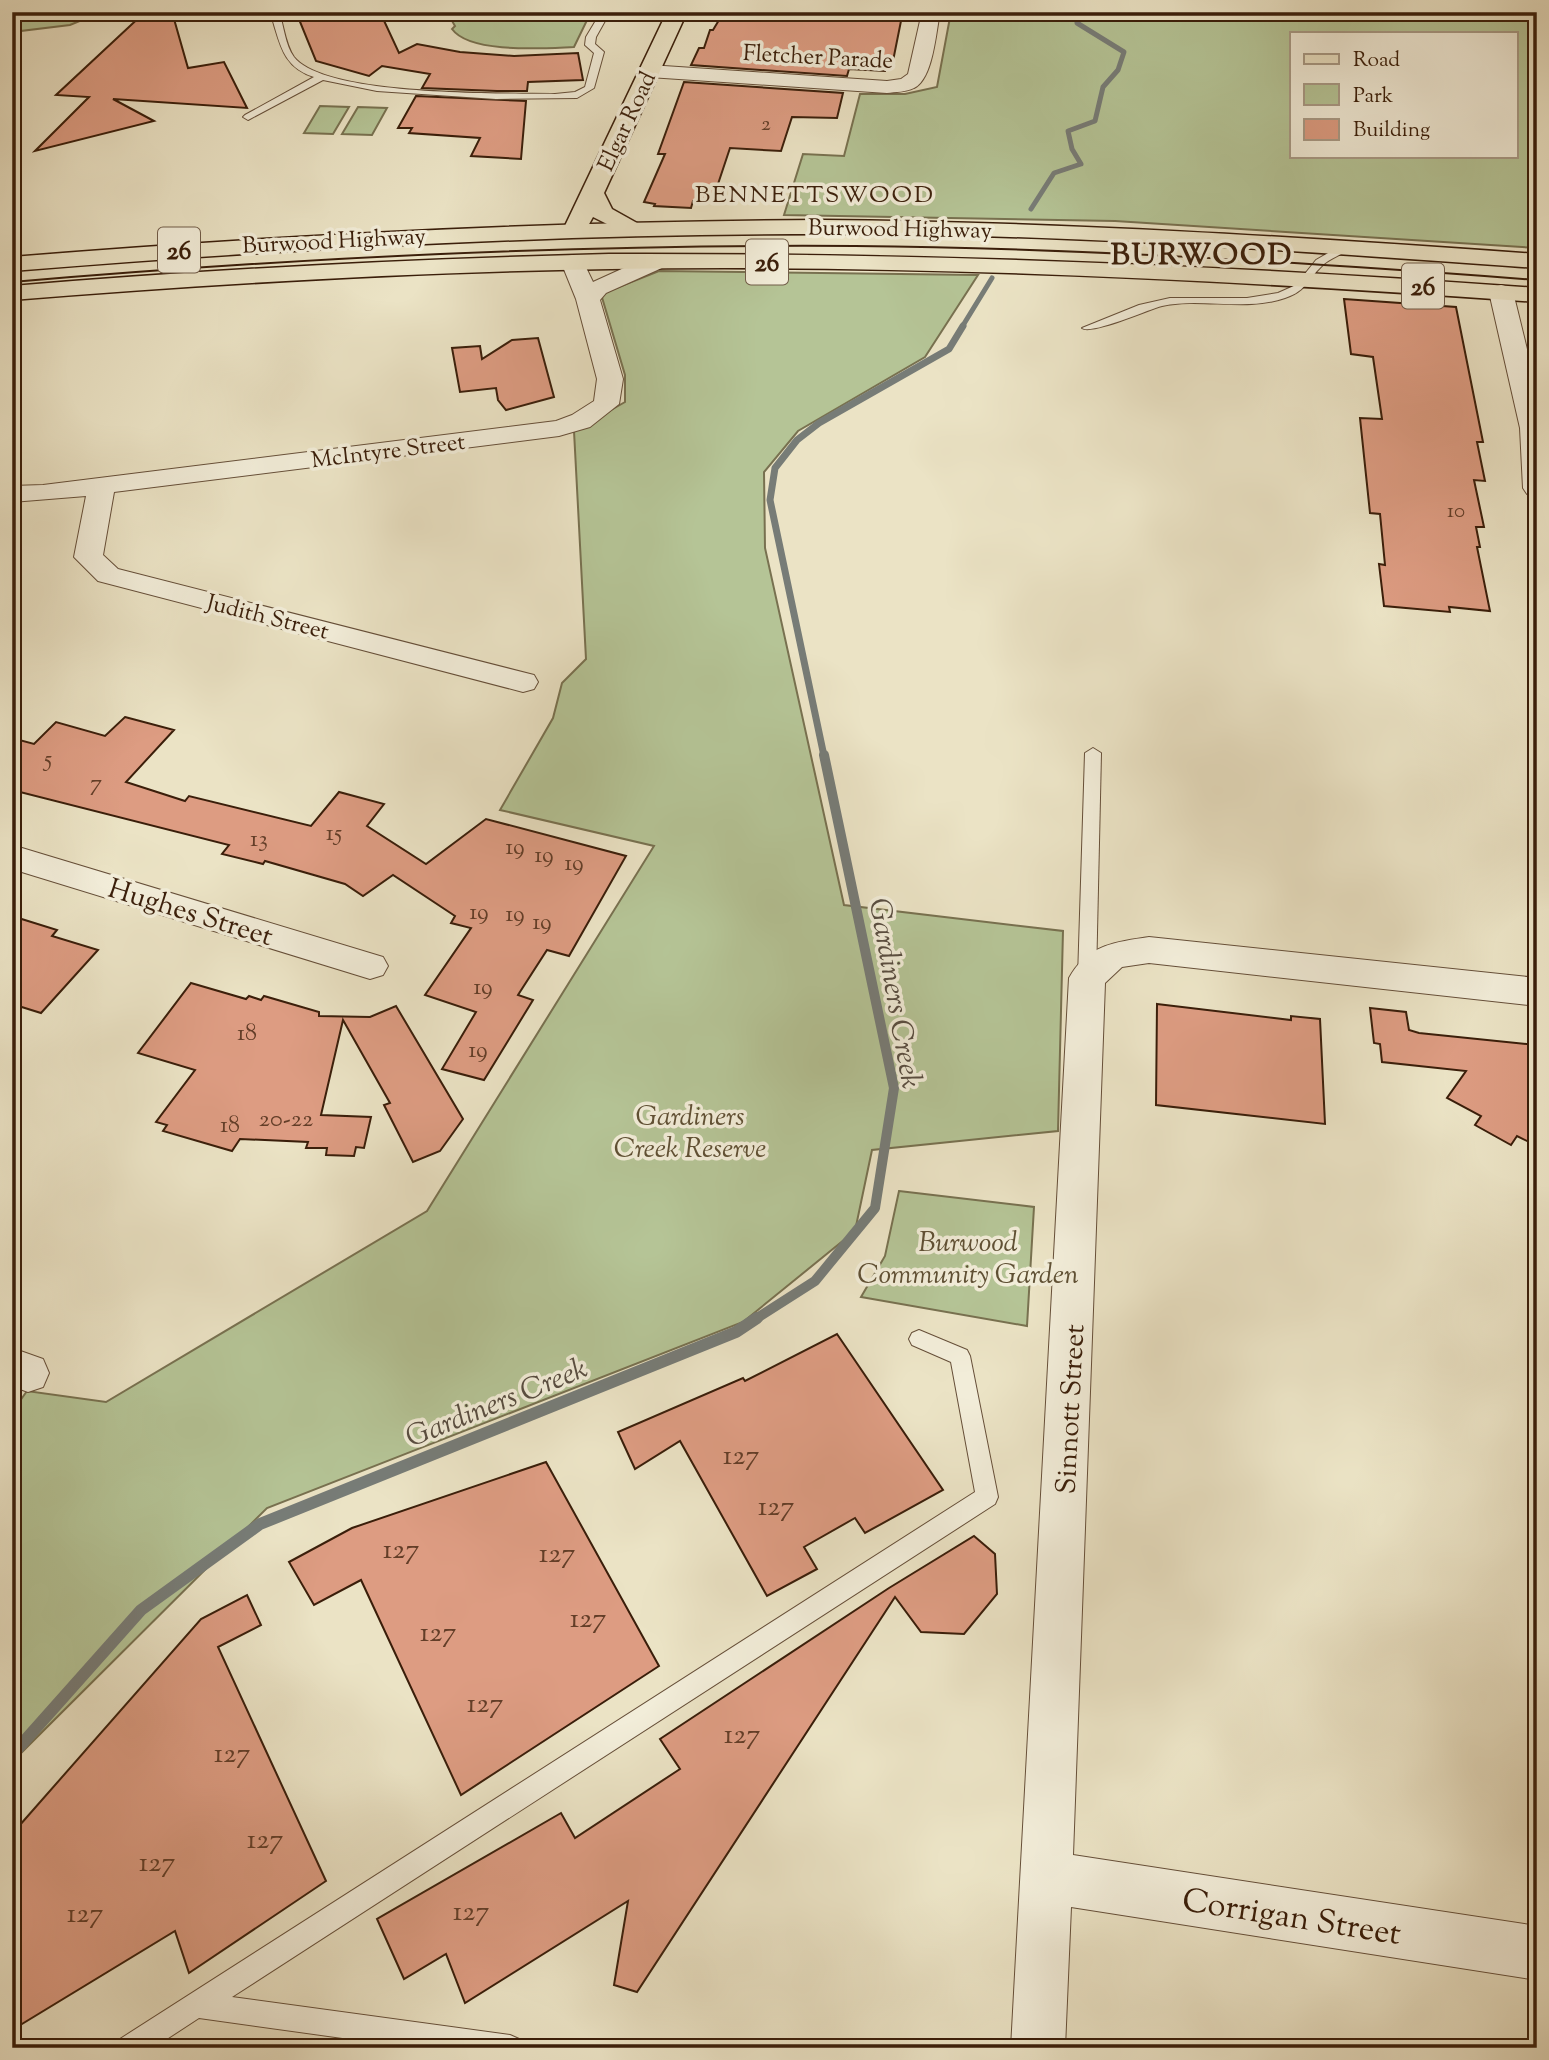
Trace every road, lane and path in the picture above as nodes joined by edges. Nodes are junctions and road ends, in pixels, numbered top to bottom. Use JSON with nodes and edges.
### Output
{"nodes":[{"id":1,"x":274,"y":12,"type":"edge"},
{"id":2,"x":606,"y":12,"type":"edge"},
{"id":3,"x":677,"y":12,"type":"edge"},
{"id":4,"x":931,"y":12,"type":"edge"},
{"id":5,"x":649,"y":71,"type":"junction"},
{"id":6,"x":320,"y":78,"type":"junction"},
{"id":7,"x":248,"y":117,"type":"dead end"},
{"id":8,"x":592,"y":192,"type":"junction"},
{"id":9,"x":629,"y":228,"type":"junction"},
{"id":10,"x":575,"y":230,"type":"junction"},
{"id":11,"x":1346,"y":247,"type":"junction"},
{"id":12,"x":1537,"y":261,"type":"edge"},
{"id":13,"x":573,"y":262,"type":"junction"},
{"id":14,"x":656,"y":262,"type":"junction"},
{"id":15,"x":12,"y":264,"type":"edge"},
{"id":16,"x":1308,"y":278,"type":"junction"},
{"id":17,"x":1500,"y":292,"type":"junction"},
{"id":18,"x":12,"y":293,"type":"edge"},
{"id":19,"x":1537,"y":295,"type":"edge"},
{"id":20,"x":588,"y":299,"type":"junction"},
{"id":21,"x":1088,"y":328,"type":"dead end"},
{"id":22,"x":102,"y":486,"type":"junction"},
{"id":23,"x":1537,"y":488,"type":"edge"},
{"id":24,"x":19,"y":492,"type":"edge"},
{"id":25,"x":523,"y":682,"type":"dead end"},
{"id":26,"x":1093,"y":753,"type":"dead end"},
{"id":27,"x":12,"y":857,"type":"edge"},
{"id":28,"x":370,"y":966,"type":"dead end"},
{"id":29,"x":1087,"y":978,"type":"junction"},
{"id":30,"x":1537,"y":992,"type":"edge"},
{"id":31,"x":919,"y":1339,"type":"dead end"},
{"id":32,"x":1047,"y":1877,"type":"junction"},
{"id":33,"x":1537,"y":1953,"type":"edge"},
{"id":34,"x":197,"y":2005,"type":"junction"},
{"id":35,"x":129,"y":2048,"type":"edge"},
{"id":36,"x":510,"y":2048,"type":"edge"},
{"id":37,"x":1038,"y":2048,"type":"edge"}],
"edges":[{"from":1,"to":6,"type":"lane"},
{"from":2,"to":6,"type":"lane"},
{"from":3,"to":5,"type":"main road","name":"Elgar Road"},
{"from":4,"to":5,"type":"street","name":"Fletcher Parade"},
{"from":5,"to":8,"type":"main road","name":"Elgar Road"},
{"from":6,"to":7,"type":"lane"},
{"from":8,"to":9,"type":"main road"},
{"from":8,"to":10,"type":"main road","name":"Elgar Road"},
{"from":9,"to":10,"type":"main road","name":"Burwood Highway","number":"26"},
{"from":9,"to":11,"type":"main road","name":"Burwood Highway","number":"26"},
{"from":10,"to":13,"type":"main road"},
{"from":10,"to":15,"type":"main road","name":"Burwood Highway","number":"26"},
{"from":11,"to":12,"type":"main road","name":"Burwood Highway","number":"26"},
{"from":11,"to":16,"type":"lane"},
{"from":13,"to":14,"type":"main road","name":"Burwood Highway","number":"26"},
{"from":13,"to":18,"type":"main road","name":"Burwood Highway","number":"26"},
{"from":13,"to":20,"type":"street","name":"McIntyre Street"},
{"from":14,"to":16,"type":"main road","name":"Burwood Highway","number":"26"},
{"from":14,"to":20,"type":"street"},
{"from":16,"to":17,"type":"main road","name":"Burwood Highway","number":"26"},
{"from":16,"to":21,"type":"lane"},
{"from":17,"to":19,"type":"main road","name":"Burwood Highway","number":"26"},
{"from":17,"to":23,"type":"street"},
{"from":20,"to":22,"type":"street","name":"McIntyre Street"},
{"from":22,"to":24,"type":"street","name":"McIntyre Street"},
{"from":22,"to":25,"type":"street","name":"Judith Street"},
{"from":26,"to":29,"type":"lane"},
{"from":27,"to":28,"type":"street","name":"Hughes Street"},
{"from":29,"to":30,"type":"street"},
{"from":29,"to":32,"type":"street","name":"Sinnott Street"},
{"from":31,"to":34,"type":"lane"},
{"from":32,"to":33,"type":"street","name":"Corrigan Street"},
{"from":32,"to":37,"type":"street","name":"Sinnott Street"},
{"from":34,"to":35,"type":"lane"},
{"from":34,"to":36,"type":"lane"}]}
